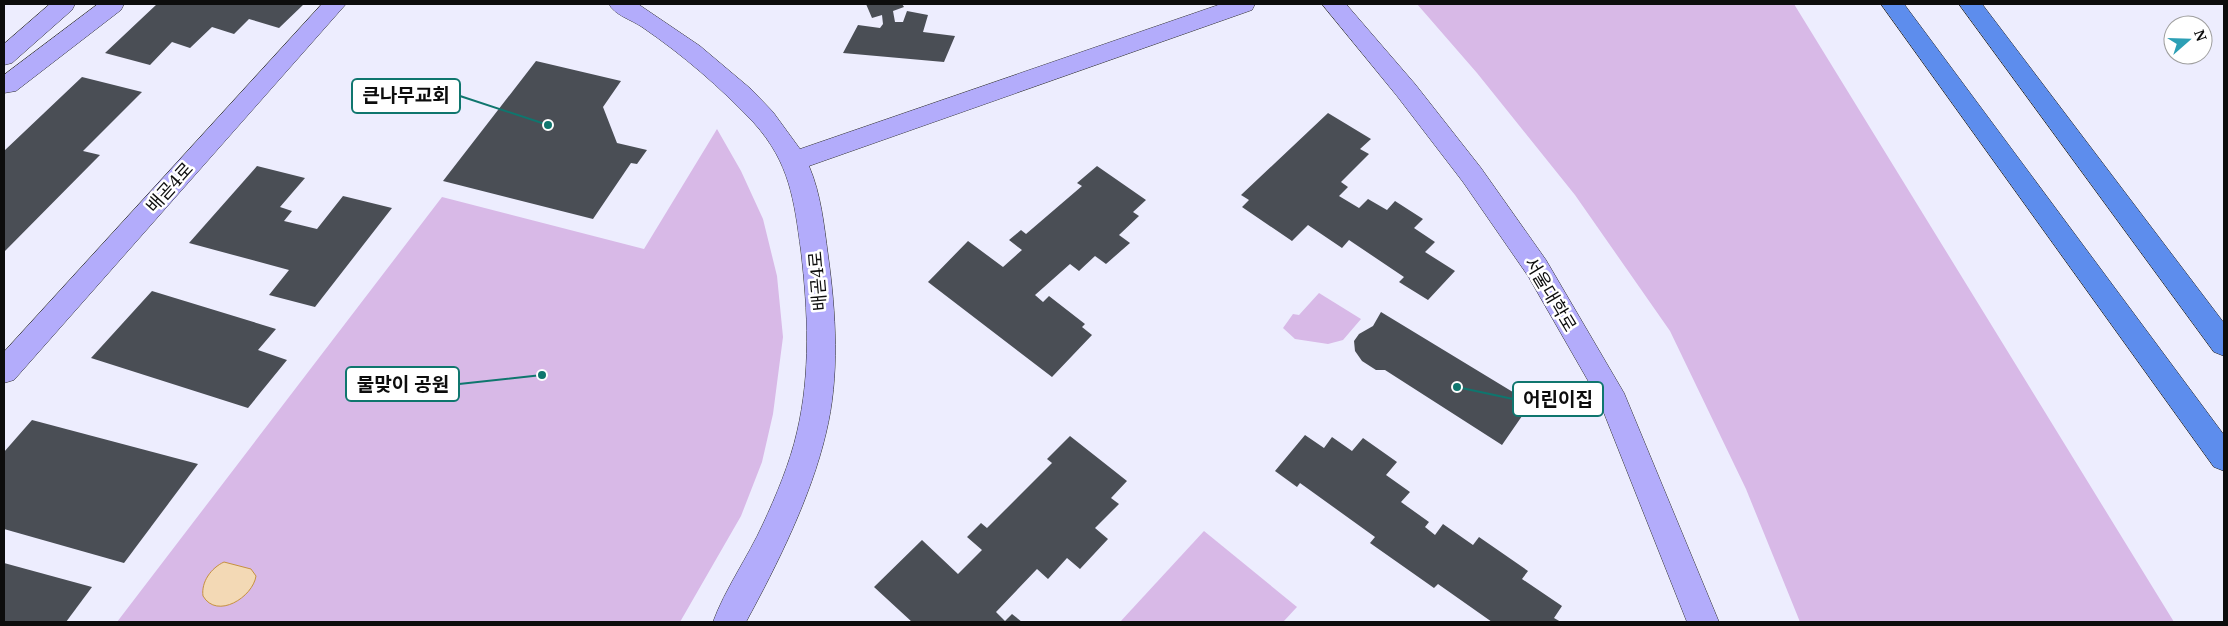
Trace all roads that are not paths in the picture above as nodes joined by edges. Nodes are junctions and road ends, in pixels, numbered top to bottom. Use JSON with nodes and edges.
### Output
{"nodes":[{"id":1,"x":49,"y":4,"type":"edge"},
{"id":2,"x":64,"y":4,"type":"edge"},
{"id":3,"x":96,"y":4,"type":"edge"},
{"id":4,"x":112,"y":4,"type":"edge"},
{"id":5,"x":335,"y":4,"type":"edge"},
{"id":6,"x":620,"y":4,"type":"edge"},
{"id":7,"x":1244,"y":4,"type":"edge"},
{"id":8,"x":1333,"y":4,"type":"edge"},
{"id":9,"x":1892,"y":4,"type":"edge"},
{"id":10,"x":1950,"y":4,"type":"edge"},
{"id":11,"x":1970,"y":4,"type":"edge"},
{"id":12,"x":4,"y":53,"type":"edge"},
{"id":13,"x":4,"y":57,"type":"edge"},
{"id":14,"x":5,"y":86,"type":"edge"},
{"id":15,"x":795,"y":161,"type":"junction"},
{"id":16,"x":2126,"y":212,"type":"junction"},
{"id":17,"x":2224,"y":344,"type":"edge"},
{"id":18,"x":4,"y":371,"type":"edge"},
{"id":19,"x":2224,"y":458,"type":"edge"},
{"id":20,"x":729,"y":622,"type":"edge"},
{"id":21,"x":1703,"y":622,"type":"edge"}],
"edges":[{"from":1,"to":12,"type":"street"},
{"from":2,"to":13,"type":"street"},
{"from":3,"to":14,"type":"street"},
{"from":4,"to":14,"type":"street"},
{"from":5,"to":18,"type":"street","name":"배곧4로"},
{"from":6,"to":15,"type":"street","name":"배곧4로"},
{"from":7,"to":15,"type":"street"},
{"from":8,"to":21,"type":"street","name":"서울대학로"},
{"from":9,"to":19,"type":"highway"},
{"from":10,"to":16,"type":"highway"},
{"from":11,"to":16,"type":"highway"},
{"from":15,"to":20,"type":"street","name":"배곧4로"},
{"from":16,"to":17,"type":"highway"}]}
